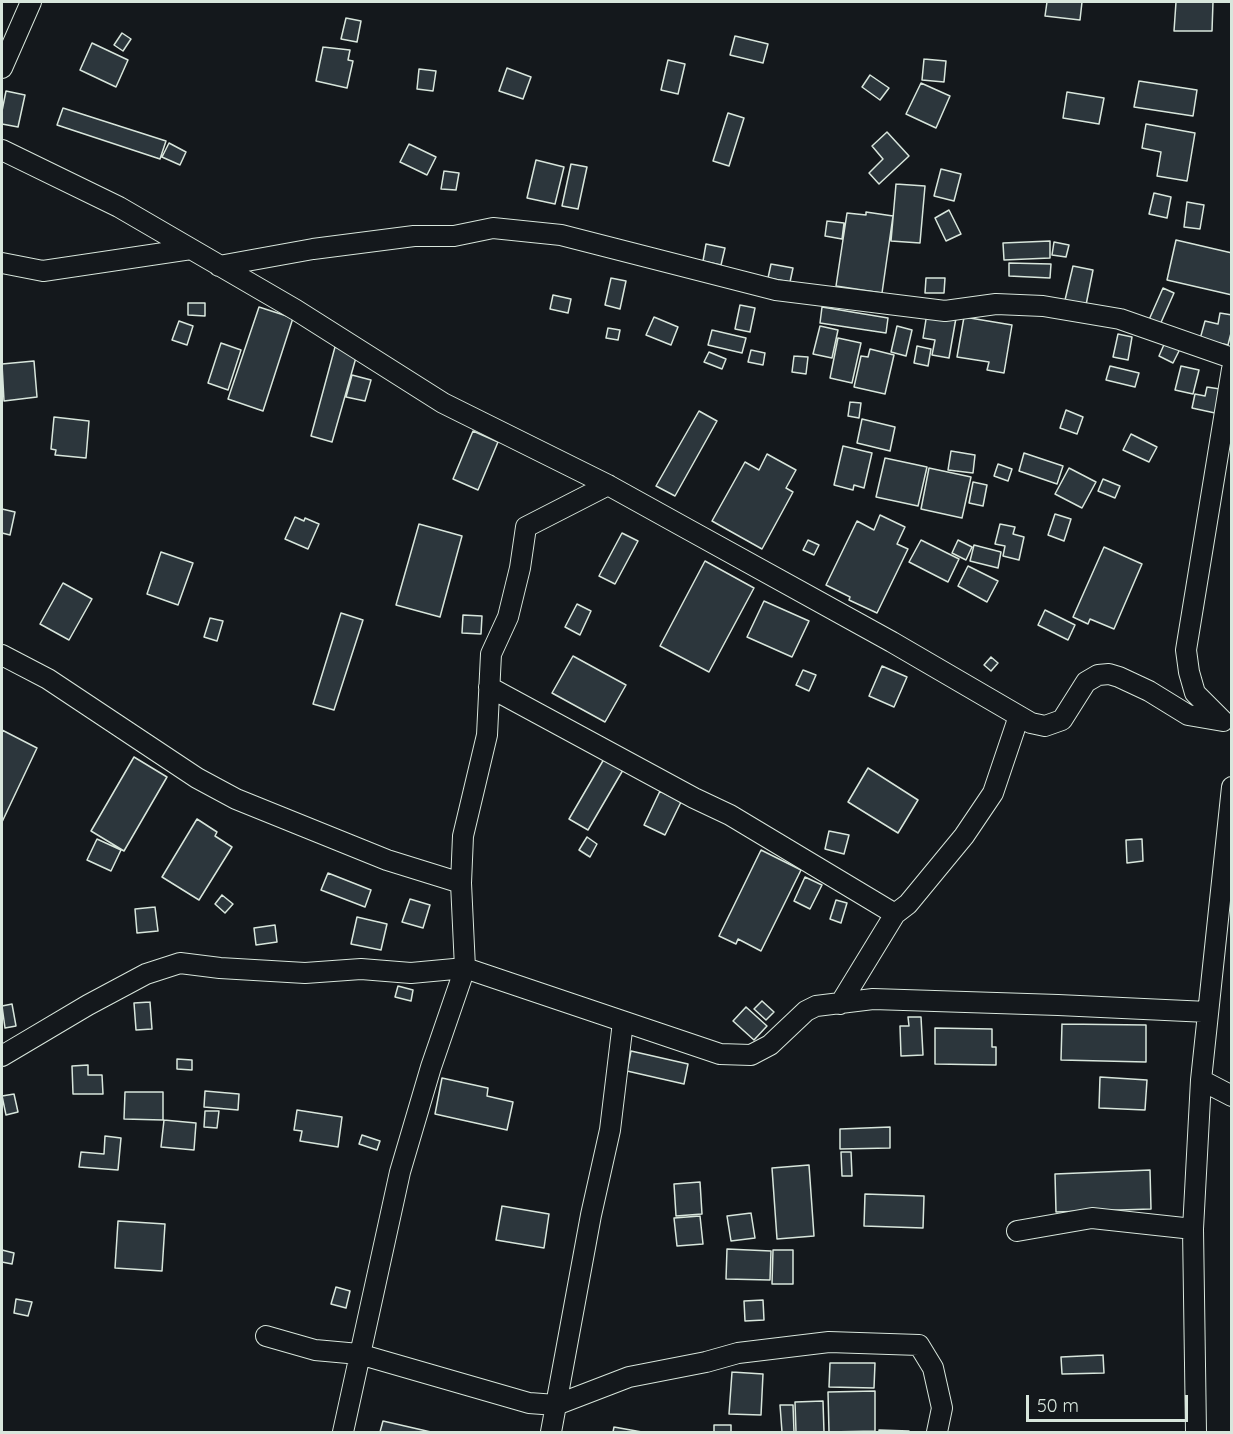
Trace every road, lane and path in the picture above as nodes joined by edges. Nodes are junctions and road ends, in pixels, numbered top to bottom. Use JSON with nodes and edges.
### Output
{"nodes":[{"id":1,"x":31,"y":2,"type":"edge"},
{"id":2,"x":2,"y":68,"type":"edge"},
{"id":3,"x":2,"y":150,"type":"edge"},
{"id":4,"x":191,"y":249,"type":"junction"},
{"id":5,"x":2,"y":263,"type":"edge"},
{"id":6,"x":219,"y":266,"type":"junction"},
{"id":7,"x":1232,"y":358,"type":"edge"},
{"id":8,"x":1232,"y":369,"type":"edge"},
{"id":9,"x":608,"y":485,"type":"junction"},
{"id":10,"x":2,"y":655,"type":"edge"},
{"id":11,"x":489,"y":687,"type":"junction"},
{"id":12,"x":1019,"y":716,"type":"junction"},
{"id":13,"x":1227,"y":721,"type":"edge"},
{"id":14,"x":1232,"y":787,"type":"edge"},
{"id":15,"x":461,"y":883,"type":"junction"},
{"id":16,"x":1225,"y":905,"type":"edge"},
{"id":17,"x":895,"y":914,"type":"junction"},
{"id":18,"x":465,"y":968,"type":"junction"},
{"id":19,"x":840,"y":1004,"type":"junction"},
{"id":20,"x":1208,"y":1012,"type":"junction"},
{"id":21,"x":623,"y":1022,"type":"junction"},
{"id":22,"x":2,"y":1056,"type":"edge"},
{"id":23,"x":1201,"y":1080,"type":"junction"},
{"id":24,"x":1232,"y":1096,"type":"edge"},
{"id":25,"x":1193,"y":1229,"type":"junction"},
{"id":26,"x":1017,"y":1231,"type":"dead end"},
{"id":27,"x":266,"y":1336,"type":"dead end"},
{"id":28,"x":359,"y":1354,"type":"junction"},
{"id":29,"x":556,"y":1405,"type":"junction"},
{"id":30,"x":343,"y":1432,"type":"edge"},
{"id":31,"x":551,"y":1432,"type":"edge"},
{"id":32,"x":937,"y":1432,"type":"edge"},
{"id":33,"x":1196,"y":1432,"type":"edge"}],
"edges":[{"from":1,"to":2,"type":"street"},
{"from":3,"to":4,"type":"street"},
{"from":4,"to":5,"type":"street"},
{"from":4,"to":6,"type":"street"},
{"from":6,"to":7,"type":"street"},
{"from":6,"to":9,"type":"street"},
{"from":8,"to":13,"type":"street"},
{"from":9,"to":11,"type":"street"},
{"from":9,"to":12,"type":"street"},
{"from":10,"to":15,"type":"street"},
{"from":11,"to":15,"type":"street"},
{"from":11,"to":17,"type":"street"},
{"from":12,"to":13,"type":"street"},
{"from":12,"to":17,"type":"street"},
{"from":14,"to":16,"type":"street"},
{"from":15,"to":18,"type":"street"},
{"from":16,"to":20,"type":"street"},
{"from":17,"to":19,"type":"street"},
{"from":18,"to":21,"type":"street"},
{"from":18,"to":22,"type":"street"},
{"from":18,"to":28,"type":"street"},
{"from":19,"to":20,"type":"street"},
{"from":19,"to":21,"type":"street"},
{"from":20,"to":23,"type":"street"},
{"from":21,"to":29,"type":"street"},
{"from":23,"to":24,"type":"street"},
{"from":23,"to":25,"type":"street"},
{"from":25,"to":26,"type":"street"},
{"from":25,"to":33,"type":"street"},
{"from":27,"to":28,"type":"street"},
{"from":28,"to":29,"type":"street"},
{"from":28,"to":30,"type":"street"},
{"from":29,"to":31,"type":"street"},
{"from":29,"to":32,"type":"street"}]}
